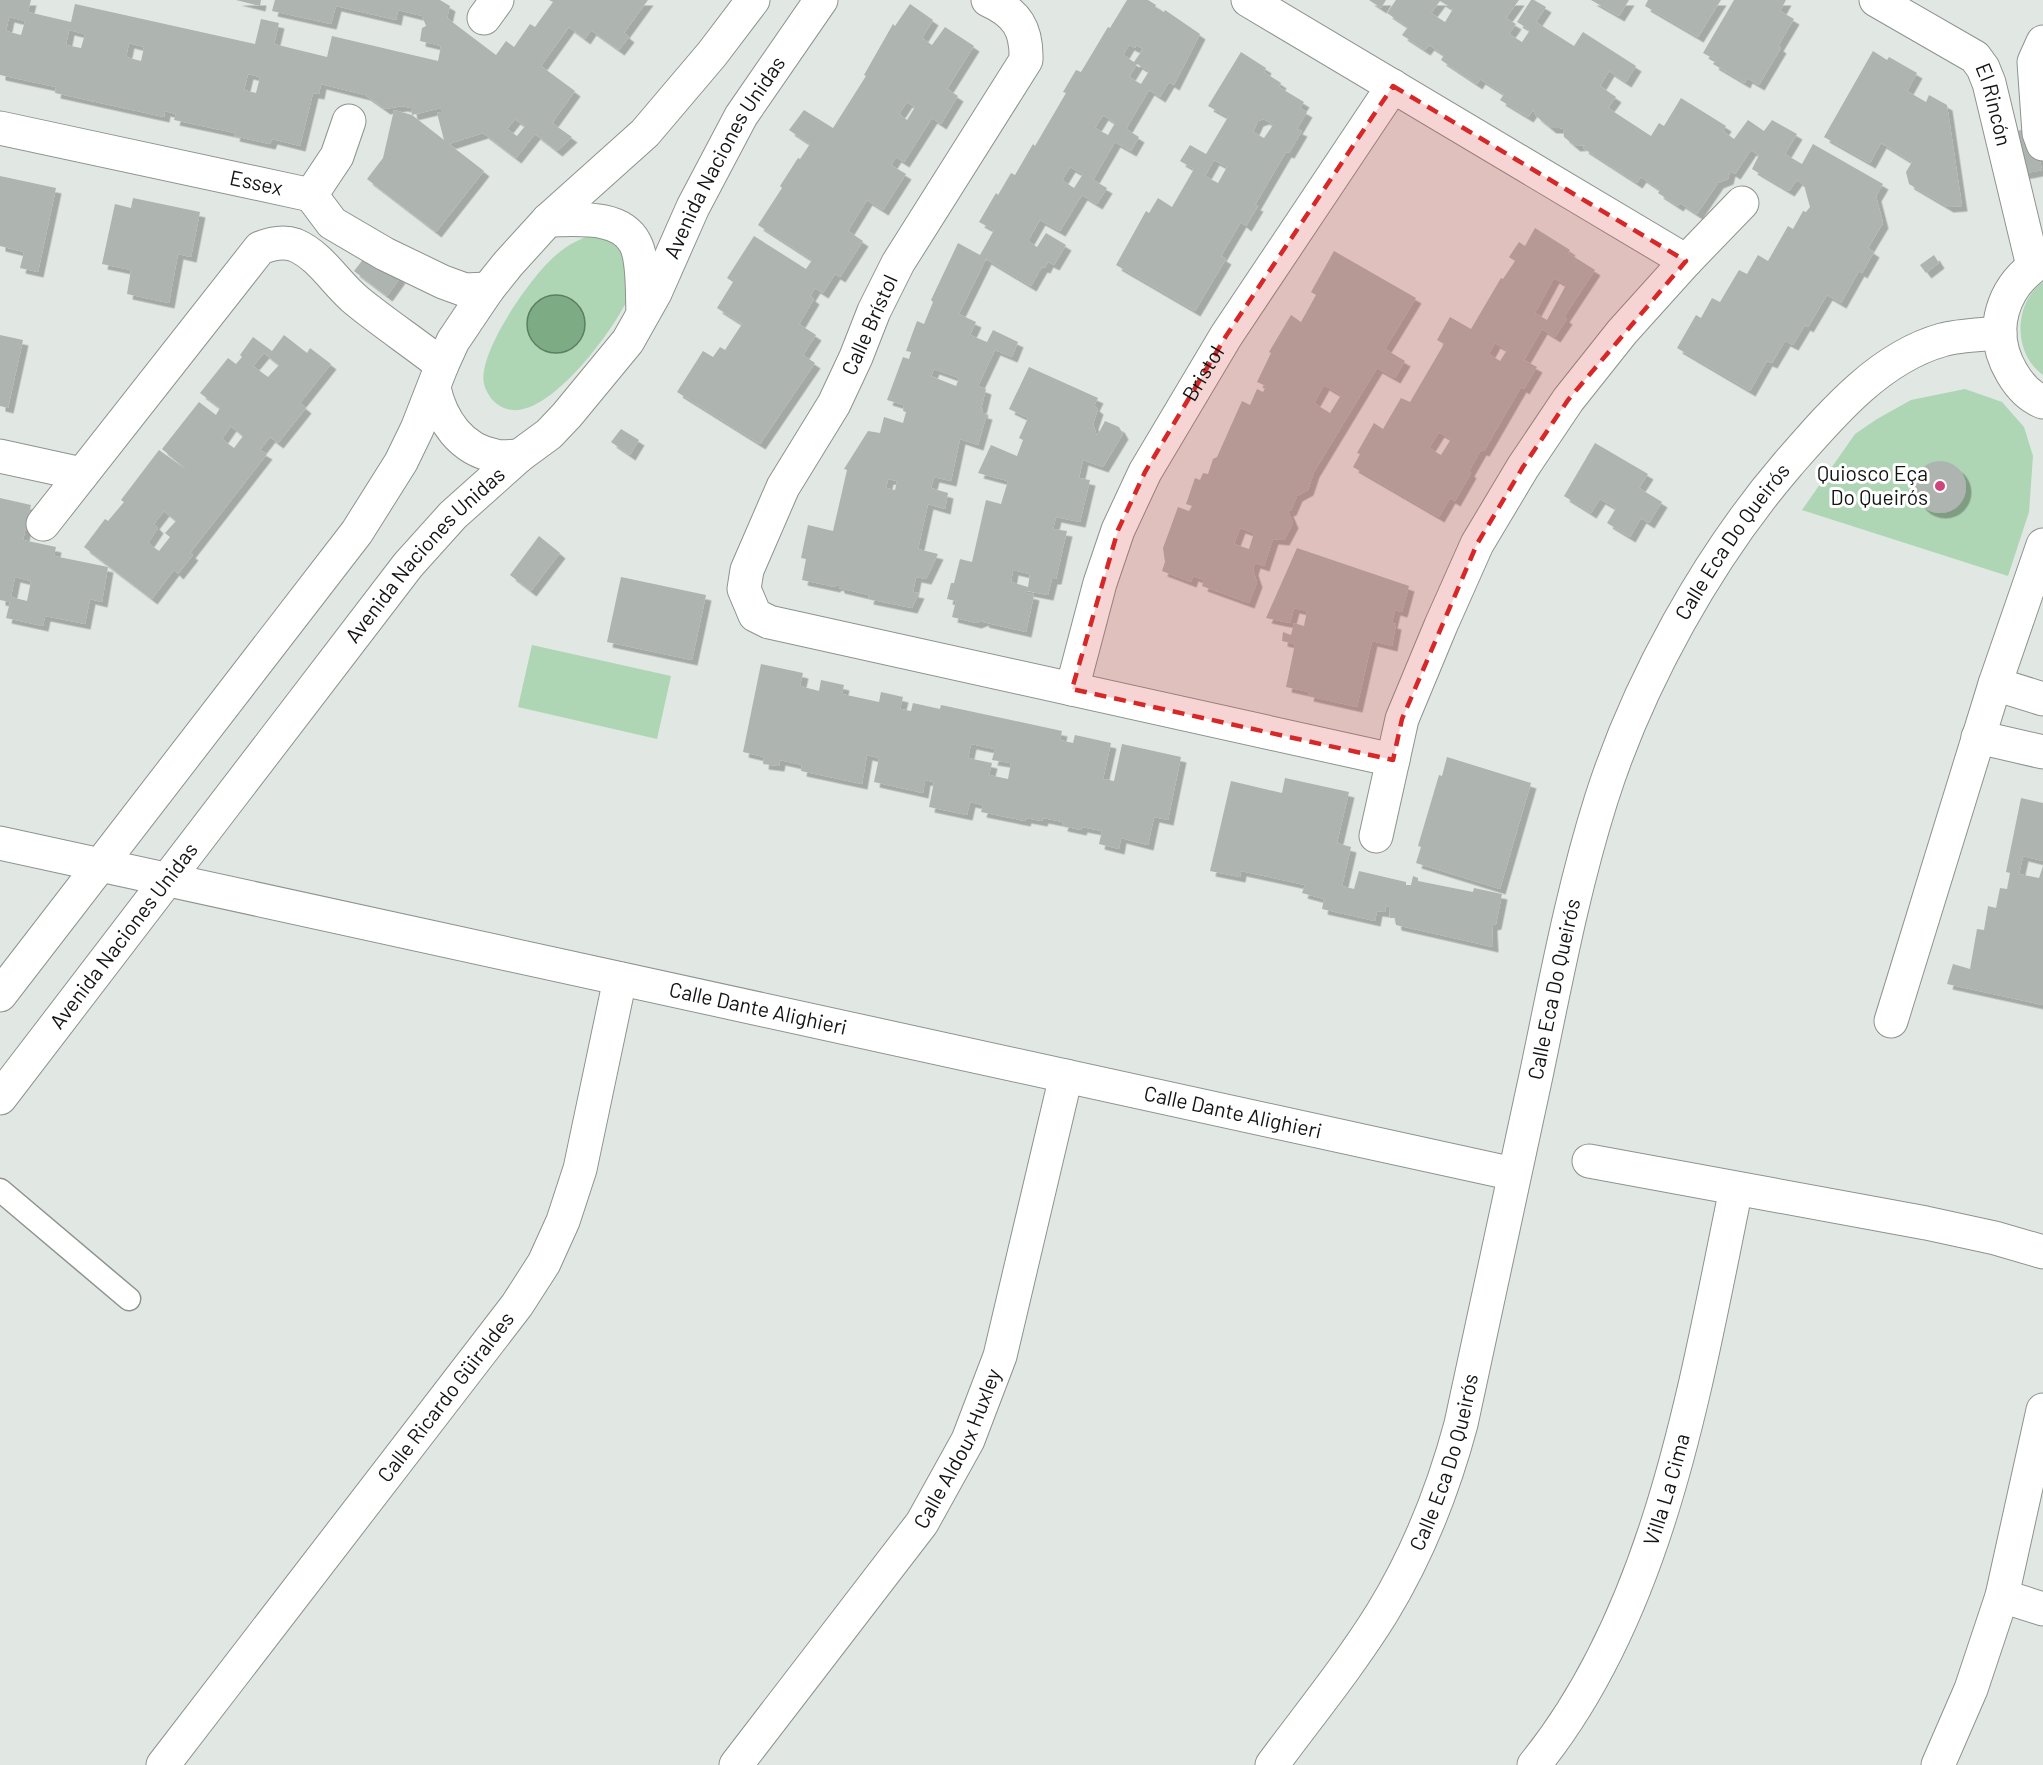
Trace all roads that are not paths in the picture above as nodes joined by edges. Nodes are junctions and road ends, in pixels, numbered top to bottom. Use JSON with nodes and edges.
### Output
{"nodes":[{"id":1,"x":753,"y":0,"type":"edge"},
{"id":2,"x":821,"y":0,"type":"edge"},
{"id":3,"x":988,"y":0,"type":"edge"},
{"id":4,"x":1248,"y":0,"type":"edge"},
{"id":5,"x":1876,"y":0,"type":"edge"},
{"id":6,"x":2043,"y":42,"type":"edge"},
{"id":7,"x":1393,"y":86,"type":"junction"},
{"id":8,"x":349,"y":121,"type":"dead end"},
{"id":9,"x":0,"y":128,"type":"edge"},
{"id":10,"x":2043,"y":144,"type":"edge"},
{"id":11,"x":311,"y":195,"type":"junction"},
{"id":12,"x":1742,"y":203,"type":"dead end"},
{"id":13,"x":548,"y":220,"type":"junction"},
{"id":14,"x":1686,"y":261,"type":"junction"},
{"id":15,"x":2038,"y":263,"type":"edge"},
{"id":16,"x":488,"y":289,"type":"junction"},
{"id":17,"x":643,"y":315,"type":"junction"},
{"id":18,"x":2000,"y":333,"type":"junction"},
{"id":19,"x":438,"y":376,"type":"junction"},
{"id":20,"x":2043,"y":402,"type":"edge"},
{"id":21,"x":0,"y":456,"type":"edge"},
{"id":22,"x":519,"y":456,"type":"junction"},
{"id":23,"x":82,"y":474,"type":"junction"},
{"id":24,"x":43,"y":524,"type":"dead end"},
{"id":25,"x":2043,"y":546,"type":"edge"},
{"id":26,"x":1995,"y":684,"type":"junction"},
{"id":27,"x":1072,"y":689,"type":"junction"},
{"id":28,"x":2043,"y":699,"type":"edge"},
{"id":29,"x":1978,"y":737,"type":"junction"},
{"id":30,"x":2043,"y":752,"type":"edge"},
{"id":31,"x":1393,"y":760,"type":"junction"},
{"id":32,"x":1376,"y":836,"type":"dead end"},
{"id":33,"x":0,"y":843,"type":"edge"},
{"id":34,"x":100,"y":865,"type":"junction"},
{"id":35,"x":167,"y":880,"type":"junction"},
{"id":36,"x":620,"y":979,"type":"junction"},
{"id":37,"x":0,"y":995,"type":"edge"},
{"id":38,"x":1891,"y":1021,"type":"dead end"},
{"id":39,"x":1066,"y":1076,"type":"junction"},
{"id":40,"x":0,"y":1098,"type":"edge"},
{"id":41,"x":1589,"y":1161,"type":"dead end"},
{"id":42,"x":1514,"y":1174,"type":"junction"},
{"id":43,"x":1736,"y":1189,"type":"junction"},
{"id":44,"x":0,"y":1190,"type":"edge"},
{"id":45,"x":2043,"y":1252,"type":"edge"},
{"id":46,"x":129,"y":1299,"type":"dead end"},
{"id":47,"x":2043,"y":1410,"type":"edge"},
{"id":48,"x":2002,"y":1596,"type":"junction"},
{"id":49,"x":2043,"y":1609,"type":"edge"},
{"id":50,"x":163,"y":1765,"type":"edge"},
{"id":51,"x":736,"y":1765,"type":"edge"},
{"id":52,"x":1272,"y":1765,"type":"edge"},
{"id":53,"x":1534,"y":1765,"type":"edge"},
{"id":54,"x":1938,"y":1765,"type":"edge"}],
"edges":[{"from":1,"to":13,"type":"street"},
{"from":2,"to":17,"type":"street","name":"Avenida Naciones Unidas"},
{"from":3,"to":27,"type":"street","name":"Calle Brístol"},
{"from":4,"to":7,"type":"street"},
{"from":5,"to":15,"type":"street","name":"El Rincón"},
{"from":6,"to":10,"type":"street","name":"El Rincón"},
{"from":7,"to":14,"type":"street"},
{"from":7,"to":27,"type":"street","name":"Bristol"},
{"from":8,"to":11,"type":"street"},
{"from":9,"to":11,"type":"street","name":"Essex"},
{"from":11,"to":16,"type":"street","name":"Essex"},
{"from":12,"to":14,"type":"street"},
{"from":13,"to":16,"type":"street"},
{"from":13,"to":17,"type":"street"},
{"from":14,"to":31,"type":"street"},
{"from":15,"to":18,"type":"street"},
{"from":16,"to":19,"type":"street"},
{"from":17,"to":22,"type":"street","name":"Avenida Naciones Unidas"},
{"from":18,"to":20,"type":"street"},
{"from":18,"to":42,"type":"street","name":"Calle Eca Do Queirós"},
{"from":19,"to":22,"type":"street"},
{"from":19,"to":23,"type":"street"},
{"from":19,"to":34,"type":"street"},
{"from":21,"to":23,"type":"street"},
{"from":22,"to":35,"type":"street","name":"Avenida Naciones Unidas"},
{"from":23,"to":24,"type":"street"},
{"from":25,"to":26,"type":"street"},
{"from":26,"to":28,"type":"street"},
{"from":26,"to":29,"type":"street"},
{"from":27,"to":31,"type":"street"},
{"from":29,"to":30,"type":"street"},
{"from":29,"to":38,"type":"street"},
{"from":31,"to":32,"type":"street"},
{"from":33,"to":34,"type":"street","name":"Calle Dante Alighieri"},
{"from":34,"to":35,"type":"street","name":"Calle Dante Alighieri"},
{"from":34,"to":37,"type":"street"},
{"from":35,"to":36,"type":"street","name":"Calle Dante Alighieri"},
{"from":35,"to":40,"type":"street","name":"Avenida Naciones Unidas"},
{"from":36,"to":39,"type":"street","name":"Calle Dante Alighieri"},
{"from":36,"to":50,"type":"street","name":"Calle Ricardo Güiraldes"},
{"from":39,"to":42,"type":"street","name":"Calle Dante Alighieri"},
{"from":39,"to":51,"type":"street","name":"Calle Aldoux Huxley"},
{"from":41,"to":43,"type":"street"},
{"from":42,"to":52,"type":"street","name":"Calle Eca Do Queirós"},
{"from":43,"to":45,"type":"street"},
{"from":43,"to":53,"type":"street","name":"Villa La Cima"},
{"from":44,"to":46,"type":"lane"},
{"from":47,"to":48,"type":"street"},
{"from":48,"to":49,"type":"street"},
{"from":48,"to":54,"type":"street"}]}
